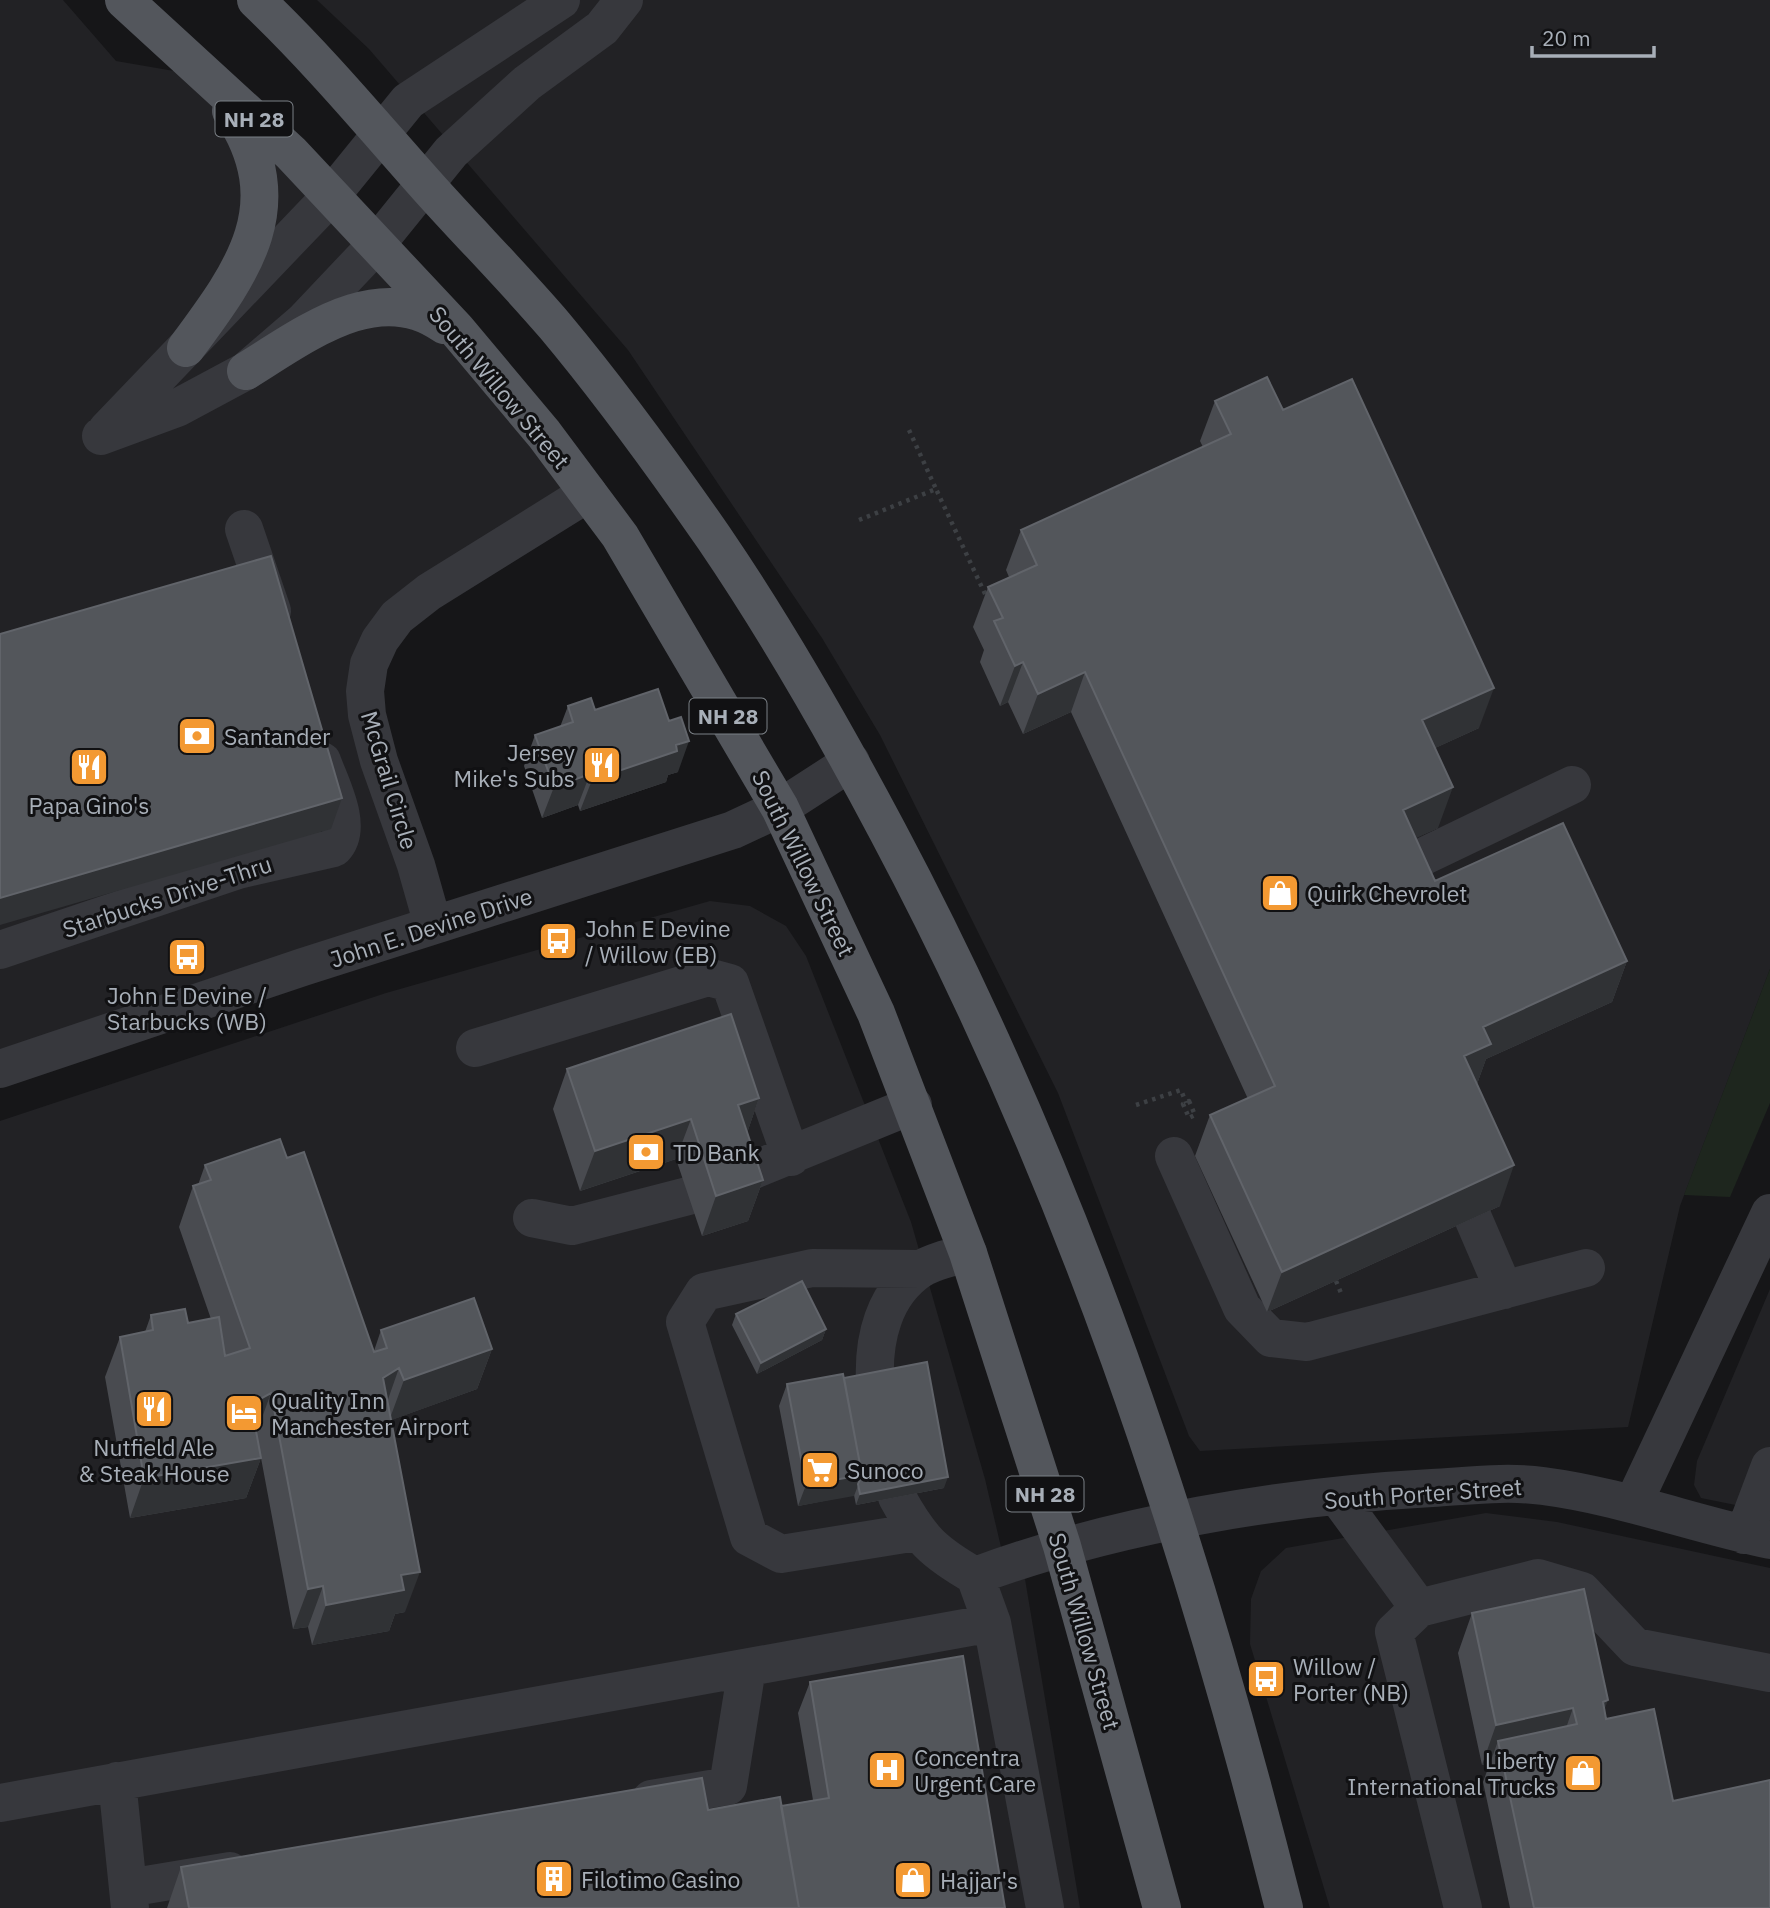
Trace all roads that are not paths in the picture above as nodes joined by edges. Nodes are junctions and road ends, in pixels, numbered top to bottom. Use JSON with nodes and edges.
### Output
{"nodes":[{"id":1,"x":124,"y":0,"type":"edge"},
{"id":2,"x":256,"y":0,"type":"edge"},
{"id":3,"x":561,"y":0,"type":"edge"},
{"id":4,"x":624,"y":0,"type":"edge"},
{"id":5,"x":209,"y":77,"type":"junction"},
{"id":6,"x":383,"y":134,"type":"junction"},
{"id":7,"x":425,"y":184,"type":"junction"},
{"id":8,"x":330,"y":197,"type":"junction"},
{"id":9,"x":375,"y":246,"type":"junction"},
{"id":10,"x":465,"y":340,"type":"junction"},
{"id":11,"x":186,"y":348,"type":"junction"},
{"id":12,"x":246,"y":371,"type":"junction"},
{"id":13,"x":588,"y":493,"type":"junction"},
{"id":14,"x":244,"y":529,"type":"dead end"},
{"id":15,"x":284,"y":647,"type":"edge"},
{"id":16,"x":310,"y":726,"type":"edge"},
{"id":17,"x":851,"y":762,"type":"junction"},
{"id":18,"x":1572,"y":785,"type":"dead end"},
{"id":19,"x":780,"y":808,"type":"junction"},
{"id":20,"x":1416,"y":860,"type":"edge"},
{"id":21,"x":433,"y":925,"type":"junction"},
{"id":22,"x":0,"y":950,"type":"edge"},
{"id":23,"x":475,"y":1048,"type":"dead end"},
{"id":24,"x":0,"y":1069,"type":"edge"},
{"id":25,"x":913,"y":1105,"type":"junction"},
{"id":26,"x":791,"y":1157,"type":"junction"},
{"id":27,"x":1174,"y":1157,"type":"dead end"},
{"id":28,"x":734,"y":1178,"type":"edge"},
{"id":29,"x":688,"y":1196,"type":"dead end"},
{"id":30,"x":1770,"y":1213,"type":"edge"},
{"id":31,"x":532,"y":1218,"type":"dead end"},
{"id":32,"x":1473,"y":1218,"type":"edge"},
{"id":33,"x":968,"y":1253,"type":"junction"},
{"id":34,"x":1586,"y":1268,"type":"dead end"},
{"id":35,"x":921,"y":1269,"type":"junction"},
{"id":36,"x":1504,"y":1290,"type":"junction"},
{"id":37,"x":875,"y":1382,"type":"edge"},
{"id":38,"x":1770,"y":1466,"type":"edge"},
{"id":39,"x":1337,"y":1496,"type":"junction"},
{"id":40,"x":897,"y":1497,"type":"edge"},
{"id":41,"x":1633,"y":1504,"type":"junction"},
{"id":42,"x":1177,"y":1520,"type":"junction"},
{"id":43,"x":917,"y":1532,"type":"junction"},
{"id":44,"x":1757,"y":1537,"type":"edge"},
{"id":45,"x":1062,"y":1546,"type":"junction"},
{"id":46,"x":975,"y":1576,"type":"junction"},
{"id":47,"x":1419,"y":1608,"type":"junction"},
{"id":48,"x":992,"y":1623,"type":"junction"},
{"id":49,"x":747,"y":1668,"type":"junction"},
{"id":50,"x":1770,"y":1673,"type":"edge"},
{"id":51,"x":117,"y":1781,"type":"junction"},
{"id":52,"x":0,"y":1803,"type":"edge"},
{"id":53,"x":619,"y":1804,"type":"edge"},
{"id":54,"x":265,"y":1865,"type":"edge"},
{"id":55,"x":129,"y":1898,"type":"edge"},
{"id":56,"x":1045,"y":1908,"type":"edge"},
{"id":57,"x":1162,"y":1908,"type":"edge"},
{"id":58,"x":1284,"y":1908,"type":"edge"},
{"id":59,"x":1463,"y":1908,"type":"edge"}],
"edges":[{"from":1,"to":5,"type":"main road","name":"South Willow Street","number":"NH 28"},
{"from":2,"to":6,"type":"main road"},
{"from":3,"to":6,"type":"street"},
{"from":4,"to":7,"type":"street"},
{"from":5,"to":8,"type":"main road","name":"South Willow Street","number":"NH 28"},
{"from":5,"to":11,"type":"main road"},
{"from":6,"to":7,"type":"main road"},
{"from":6,"to":8,"type":"street"},
{"from":7,"to":9,"type":"street"},
{"from":7,"to":17,"type":"main road"},
{"from":8,"to":9,"type":"main road","name":"South Willow Street","number":"NH 28"},
{"from":8,"to":11,"type":"street"},
{"from":9,"to":10,"type":"main road","name":"South Willow Street","number":"NH 28"},
{"from":9,"to":12,"type":"street"},
{"from":10,"to":12,"type":"main road"},
{"from":10,"to":13,"type":"main road","name":"South Willow Street","number":"NH 28"},
{"from":11,"to":12,"type":"street"},
{"from":13,"to":19,"type":"main road","name":"South Willow Street","number":"NH 28"},
{"from":13,"to":21,"type":"street","name":"McGrail Circle"},
{"from":14,"to":15,"type":"street"},
{"from":16,"to":22,"type":"street","name":"Starbucks Drive-Thru"},
{"from":17,"to":19,"type":"street","name":"John E. Devine Drive"},
{"from":17,"to":42,"type":"main road"},
{"from":18,"to":20,"type":"street"},
{"from":19,"to":21,"type":"street","name":"John E. Devine Drive"},
{"from":19,"to":25,"type":"main road","name":"South Willow Street","number":"NH 28"},
{"from":21,"to":24,"type":"street","name":"John E. Devine Drive"},
{"from":23,"to":26,"type":"street"},
{"from":25,"to":26,"type":"street"},
{"from":25,"to":33,"type":"main road","name":"South Willow Street","number":"NH 28"},
{"from":26,"to":28,"type":"street"},
{"from":27,"to":36,"type":"street"},
{"from":29,"to":31,"type":"street"},
{"from":30,"to":41,"type":"street"},
{"from":32,"to":36,"type":"street"},
{"from":33,"to":35,"type":"street"},
{"from":33,"to":45,"type":"main road","name":"South Willow Street","number":"NH 28"},
{"from":34,"to":36,"type":"street"},
{"from":35,"to":37,"type":"street"},
{"from":35,"to":43,"type":"street"},
{"from":38,"to":44,"type":"street"},
{"from":39,"to":41,"type":"street","name":"South Porter Street"},
{"from":39,"to":42,"type":"street","name":"South Porter Street"},
{"from":39,"to":47,"type":"street"},
{"from":40,"to":43,"type":"street"},
{"from":41,"to":44,"type":"street","name":"South Porter Street"},
{"from":42,"to":45,"type":"street","name":"South Porter Street"},
{"from":42,"to":58,"type":"main road"},
{"from":43,"to":46,"type":"street"},
{"from":45,"to":46,"type":"street","name":"South Porter Street"},
{"from":45,"to":57,"type":"main road","name":"South Willow Street","number":"NH 28"},
{"from":46,"to":48,"type":"street"},
{"from":47,"to":50,"type":"street"},
{"from":47,"to":59,"type":"street"},
{"from":48,"to":49,"type":"street"},
{"from":48,"to":56,"type":"street"},
{"from":49,"to":51,"type":"street"},
{"from":49,"to":53,"type":"street"},
{"from":51,"to":52,"type":"street"},
{"from":51,"to":55,"type":"street"},
{"from":54,"to":55,"type":"street"}]}
